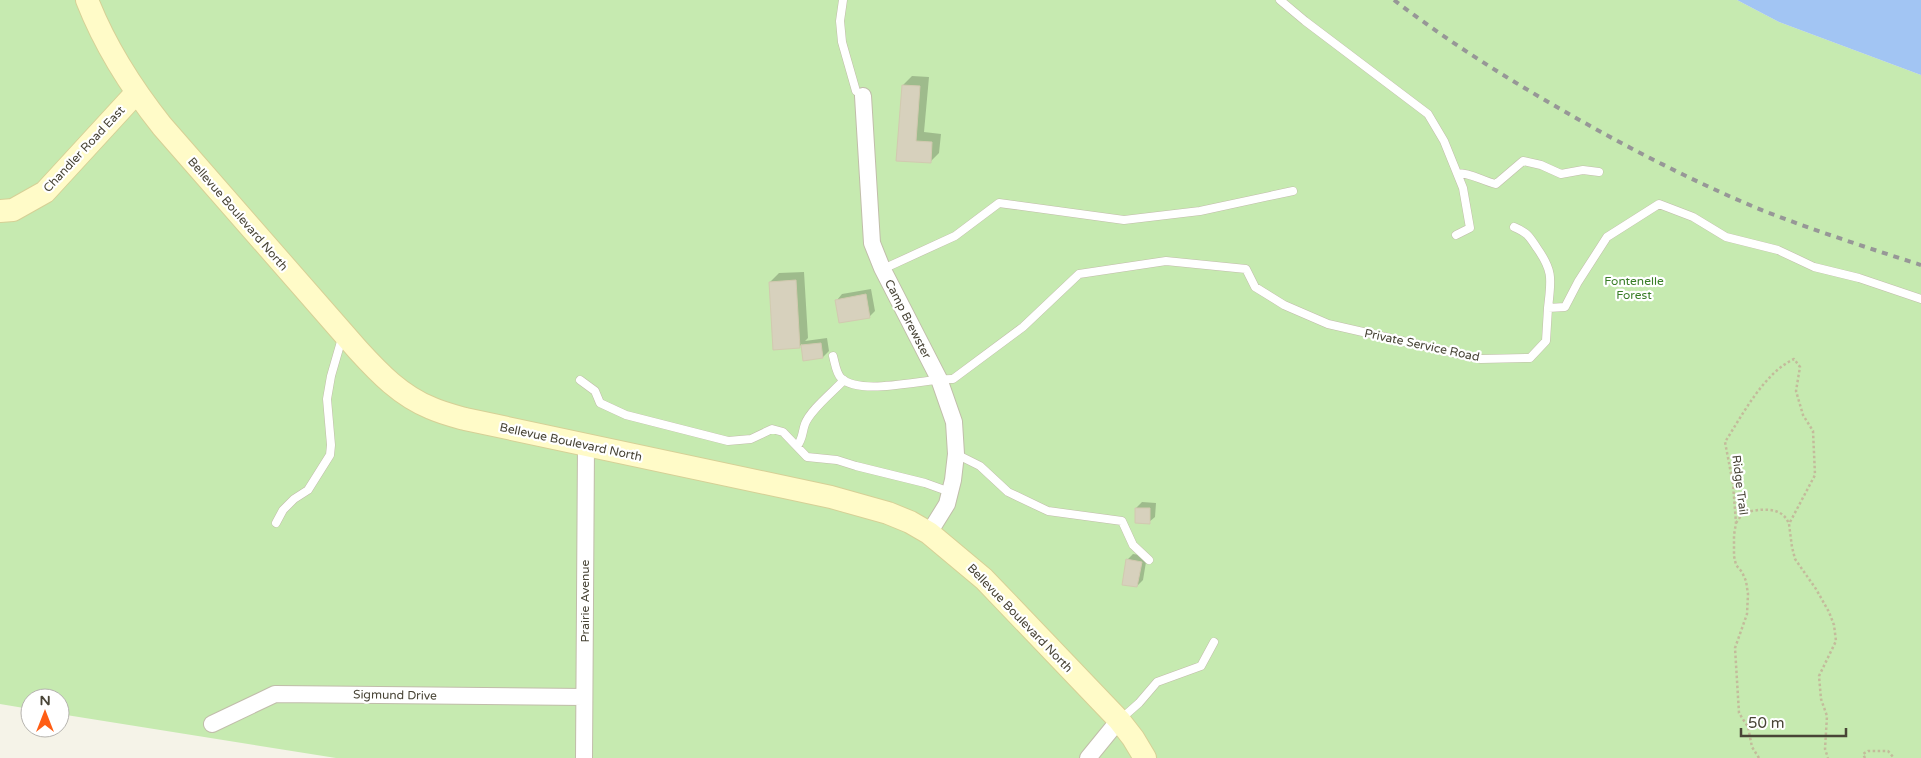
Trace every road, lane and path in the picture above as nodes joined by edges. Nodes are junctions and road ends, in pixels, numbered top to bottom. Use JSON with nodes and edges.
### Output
{"nodes":[{"id":1,"x":87,"y":0,"type":"edge"},
{"id":2,"x":842,"y":0,"type":"edge"},
{"id":3,"x":1280,"y":0,"type":"edge"},
{"id":4,"x":136,"y":93,"type":"junction"},
{"id":5,"x":863,"y":96,"type":"joint"},
{"id":6,"x":1599,"y":172,"type":"dead end"},
{"id":7,"x":1457,"y":173,"type":"junction"},
{"id":8,"x":1293,"y":191,"type":"dead end"},
{"id":9,"x":0,"y":211,"type":"edge"},
{"id":10,"x":1514,"y":227,"type":"dead end"},
{"id":11,"x":1456,"y":235,"type":"dead end"},
{"id":12,"x":883,"y":269,"type":"junction"},
{"id":13,"x":1921,"y":299,"type":"edge"},
{"id":14,"x":1548,"y":308,"type":"junction"},
{"id":15,"x":344,"y":334,"type":"junction"},
{"id":16,"x":833,"y":356,"type":"dead end"},
{"id":17,"x":939,"y":379,"type":"junction"},
{"id":18,"x":580,"y":380,"type":"dead end"},
{"id":19,"x":844,"y":380,"type":"junction"},
{"id":20,"x":586,"y":445,"type":"junction"},
{"id":21,"x":797,"y":446,"type":"junction"},
{"id":22,"x":956,"y":454,"type":"junction"},
{"id":23,"x":950,"y":492,"type":"junction"},
{"id":24,"x":276,"y":523,"type":"dead end"},
{"id":25,"x":1736,"y":523,"type":"junction"},
{"id":26,"x":1789,"y":524,"type":"junction"},
{"id":27,"x":929,"y":533,"type":"junction"},
{"id":28,"x":1149,"y":560,"type":"dead end"},
{"id":29,"x":1214,"y":642,"type":"dead end"},
{"id":30,"x":584,"y":698,"type":"junction"},
{"id":31,"x":1119,"y":720,"type":"junction"},
{"id":32,"x":212,"y":724,"type":"dead end"},
{"id":33,"x":584,"y":758,"type":"edge"},
{"id":34,"x":1088,"y":758,"type":"edge"},
{"id":35,"x":1145,"y":758,"type":"edge"},
{"id":36,"x":1759,"y":758,"type":"edge"},
{"id":37,"x":1828,"y":758,"type":"edge"},
{"id":38,"x":1865,"y":758,"type":"edge"},
{"id":39,"x":1894,"y":758,"type":"edge"}],
"edges":[{"from":1,"to":4,"type":"main road","name":"Bellevue Boulevard North"},
{"from":2,"to":5,"type":"lane"},
{"from":3,"to":7,"type":"lane"},
{"from":4,"to":9,"type":"main road","name":"Chandler Road East"},
{"from":4,"to":15,"type":"main road","name":"Bellevue Boulevard North"},
{"from":5,"to":12,"type":"street","name":"Camp Brewster"},
{"from":6,"to":7,"type":"lane"},
{"from":7,"to":11,"type":"lane"},
{"from":8,"to":12,"type":"lane"},
{"from":10,"to":14,"type":"lane"},
{"from":12,"to":17,"type":"street","name":"Camp Brewster"},
{"from":13,"to":14,"type":"lane"},
{"from":14,"to":17,"type":"lane","name":"Private Service Road"},
{"from":15,"to":20,"type":"main road","name":"Bellevue Boulevard North"},
{"from":15,"to":24,"type":"lane"},
{"from":16,"to":19,"type":"lane"},
{"from":17,"to":19,"type":"lane"},
{"from":17,"to":22,"type":"street","name":"Camp Brewster"},
{"from":18,"to":21,"type":"lane"},
{"from":19,"to":21,"type":"lane"},
{"from":20,"to":27,"type":"main road","name":"Bellevue Boulevard North"},
{"from":20,"to":30,"type":"street","name":"Prairie Avenue"},
{"from":21,"to":23,"type":"lane"},
{"from":22,"to":23,"type":"street","name":"Camp Brewster"},
{"from":22,"to":28,"type":"lane"},
{"from":23,"to":27,"type":"street","name":"Camp Brewster"},
{"from":25,"to":26,"type":"path"},
{"from":25,"to":26,"type":"path","name":"Ridge Trail"},
{"from":25,"to":36,"type":"path","name":"Ridge Trail"},
{"from":26,"to":37,"type":"path"},
{"from":27,"to":31,"type":"main road","name":"Bellevue Boulevard North"},
{"from":29,"to":31,"type":"lane"},
{"from":30,"to":32,"type":"street","name":"Sigmund Drive"},
{"from":30,"to":33,"type":"street","name":"Prairie Avenue"},
{"from":31,"to":34,"type":"street"},
{"from":31,"to":35,"type":"main road","name":"Bellevue Boulevard North"},
{"from":38,"to":39,"type":"path"}]}
